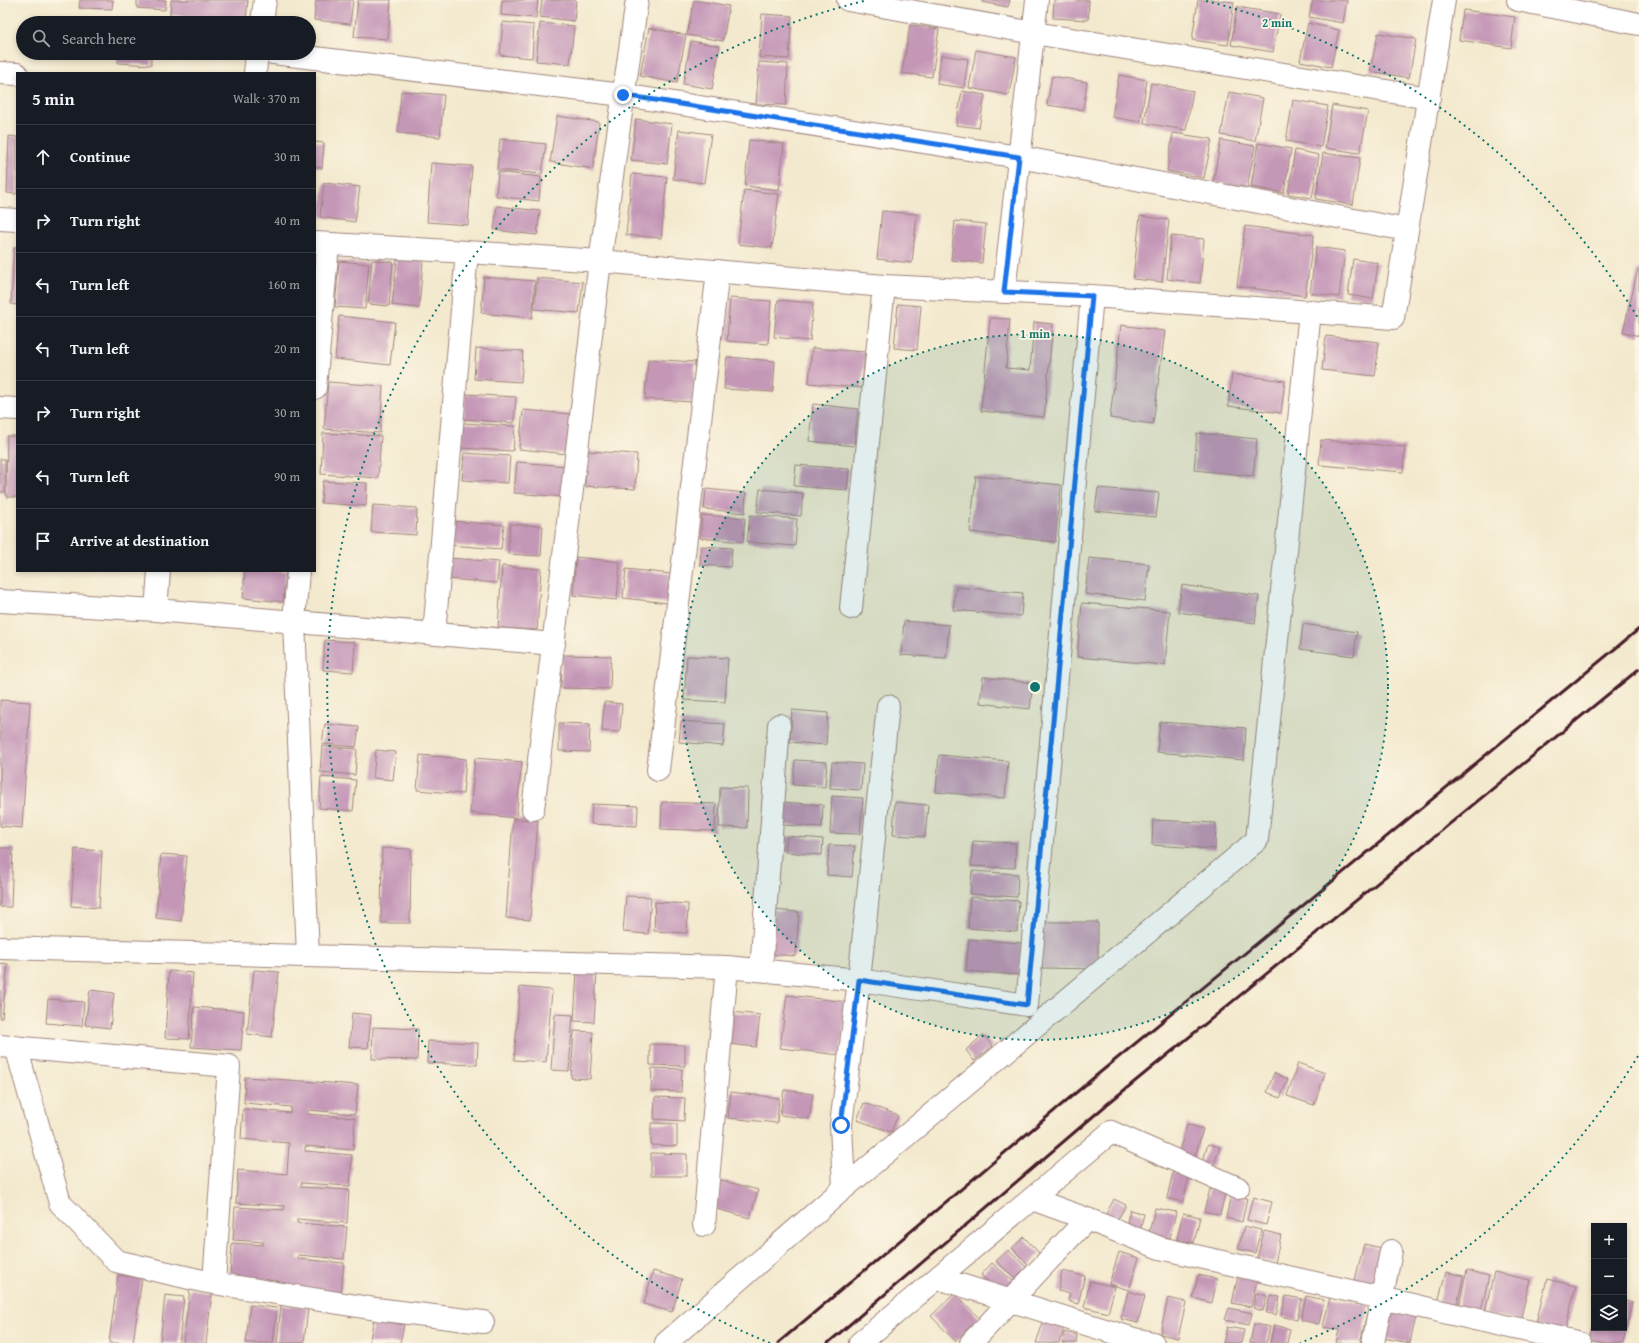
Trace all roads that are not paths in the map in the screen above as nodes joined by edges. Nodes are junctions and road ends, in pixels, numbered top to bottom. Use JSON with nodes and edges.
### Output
{"nodes":[{"id":1,"x":265,"y":0,"type":"edge"},
{"id":2,"x":637,"y":0,"type":"edge"},
{"id":3,"x":848,"y":0,"type":"edge"},
{"id":4,"x":1037,"y":0,"type":"edge"},
{"id":5,"x":1444,"y":0,"type":"edge"},
{"id":6,"x":1518,"y":0,"type":"edge"},
{"id":7,"x":263,"y":16,"type":"edge"},
{"id":8,"x":1639,"y":24,"type":"edge"},
{"id":9,"x":1034,"y":33,"type":"junction"},
{"id":10,"x":316,"y":58,"type":"edge"},
{"id":11,"x":257,"y":60,"type":"edge"},
{"id":12,"x":255,"y":72,"type":"edge"},
{"id":13,"x":0,"y":73,"type":"edge"},
{"id":14,"x":16,"y":74,"type":"edge"},
{"id":15,"x":623,"y":95,"type":"junction"},
{"id":16,"x":1429,"y":98,"type":"junction"},
{"id":17,"x":1019,"y":157,"type":"junction"},
{"id":18,"x":0,"y":219,"type":"edge"},
{"id":19,"x":16,"y":220,"type":"edge"},
{"id":20,"x":1408,"y":230,"type":"junction"},
{"id":21,"x":322,"y":244,"type":"edge"},
{"id":22,"x":467,"y":252,"type":"junction"},
{"id":23,"x":600,"y":261,"type":"junction"},
{"id":24,"x":718,"y":271,"type":"junction"},
{"id":25,"x":884,"y":286,"type":"junction"},
{"id":26,"x":1004,"y":292,"type":"junction"},
{"id":27,"x":1092,"y":296,"type":"junction"},
{"id":28,"x":1310,"y":311,"type":"junction"},
{"id":29,"x":316,"y":367,"type":"edge"},
{"id":30,"x":0,"y":408,"type":"edge"},
{"id":31,"x":16,"y":409,"type":"edge"},
{"id":32,"x":158,"y":572,"type":"edge"},
{"id":33,"x":298,"y":572,"type":"edge"},
{"id":34,"x":0,"y":601,"type":"edge"},
{"id":35,"x":851,"y":608,"type":"dead end"},
{"id":36,"x":156,"y":610,"type":"junction"},
{"id":37,"x":294,"y":621,"type":"junction"},
{"id":38,"x":434,"y":634,"type":"junction"},
{"id":39,"x":554,"y":644,"type":"junction"},
{"id":40,"x":888,"y":706,"type":"dead end"},
{"id":41,"x":779,"y":725,"type":"dead end"},
{"id":42,"x":658,"y":770,"type":"dead end"},
{"id":43,"x":534,"y":809,"type":"dead end"},
{"id":44,"x":0,"y":948,"type":"edge"},
{"id":45,"x":308,"y":956,"type":"junction"},
{"id":46,"x":727,"y":968,"type":"junction"},
{"id":47,"x":761,"y":970,"type":"junction"},
{"id":48,"x":859,"y":980,"type":"junction"},
{"id":49,"x":8,"y":1046,"type":"edge"},
{"id":50,"x":844,"y":1188,"type":"junction"},
{"id":51,"x":1238,"y":1188,"type":"dead end"},
{"id":52,"x":1032,"y":1199,"type":"junction"},
{"id":53,"x":1087,"y":1219,"type":"junction"},
{"id":54,"x":704,"y":1225,"type":"dead end"},
{"id":55,"x":1391,"y":1251,"type":"dead end"},
{"id":56,"x":938,"y":1278,"type":"junction"},
{"id":57,"x":214,"y":1283,"type":"junction"},
{"id":58,"x":1382,"y":1298,"type":"junction"},
{"id":59,"x":1010,"y":1300,"type":"junction"},
{"id":60,"x":483,"y":1322,"type":"dead end"},
{"id":61,"x":666,"y":1343,"type":"edge"},
{"id":62,"x":860,"y":1343,"type":"edge"},
{"id":63,"x":971,"y":1343,"type":"edge"},
{"id":64,"x":1153,"y":1343,"type":"edge"},
{"id":65,"x":1373,"y":1343,"type":"edge"},
{"id":66,"x":1581,"y":1343,"type":"edge"}],
"edges":[{"from":1,"to":7,"type":"street"},
{"from":2,"to":15,"type":"street"},
{"from":3,"to":9,"type":"street"},
{"from":4,"to":9,"type":"street"},
{"from":5,"to":16,"type":"street"},
{"from":6,"to":8,"type":"street"},
{"from":9,"to":16,"type":"street"},
{"from":9,"to":17,"type":"street"},
{"from":10,"to":15,"type":"street"},
{"from":11,"to":12,"type":"street"},
{"from":13,"to":14,"type":"street"},
{"from":15,"to":17,"type":"street"},
{"from":15,"to":23,"type":"street"},
{"from":16,"to":20,"type":"street"},
{"from":17,"to":20,"type":"street"},
{"from":17,"to":26,"type":"street"},
{"from":18,"to":19,"type":"street"},
{"from":20,"to":28,"type":"street"},
{"from":21,"to":22,"type":"street"},
{"from":21,"to":29,"type":"street"},
{"from":22,"to":23,"type":"street"},
{"from":22,"to":38,"type":"street"},
{"from":23,"to":24,"type":"street"},
{"from":23,"to":39,"type":"street"},
{"from":24,"to":25,"type":"street"},
{"from":24,"to":42,"type":"street"},
{"from":25,"to":26,"type":"street"},
{"from":25,"to":35,"type":"street"},
{"from":26,"to":27,"type":"street"},
{"from":27,"to":28,"type":"street"},
{"from":27,"to":48,"type":"street"},
{"from":28,"to":50,"type":"street"},
{"from":30,"to":31,"type":"street"},
{"from":32,"to":36,"type":"street"},
{"from":33,"to":37,"type":"street"},
{"from":34,"to":36,"type":"street"},
{"from":36,"to":37,"type":"street"},
{"from":37,"to":38,"type":"street"},
{"from":37,"to":45,"type":"street"},
{"from":38,"to":39,"type":"street"},
{"from":39,"to":43,"type":"street"},
{"from":40,"to":48,"type":"street"},
{"from":41,"to":47,"type":"street"},
{"from":44,"to":45,"type":"street"},
{"from":45,"to":46,"type":"street"},
{"from":46,"to":47,"type":"street"},
{"from":46,"to":54,"type":"street"},
{"from":47,"to":48,"type":"street"},
{"from":48,"to":50,"type":"street"},
{"from":49,"to":57,"type":"street"},
{"from":49,"to":57,"type":"street"},
{"from":50,"to":61,"type":"street"},
{"from":51,"to":52,"type":"street"},
{"from":52,"to":53,"type":"street"},
{"from":52,"to":56,"type":"street"},
{"from":53,"to":58,"type":"street"},
{"from":53,"to":59,"type":"street"},
{"from":55,"to":58,"type":"street"},
{"from":56,"to":59,"type":"street"},
{"from":56,"to":62,"type":"street"},
{"from":57,"to":60,"type":"street"},
{"from":58,"to":65,"type":"street"},
{"from":58,"to":66,"type":"street"},
{"from":59,"to":63,"type":"street"},
{"from":59,"to":64,"type":"street"}]}
